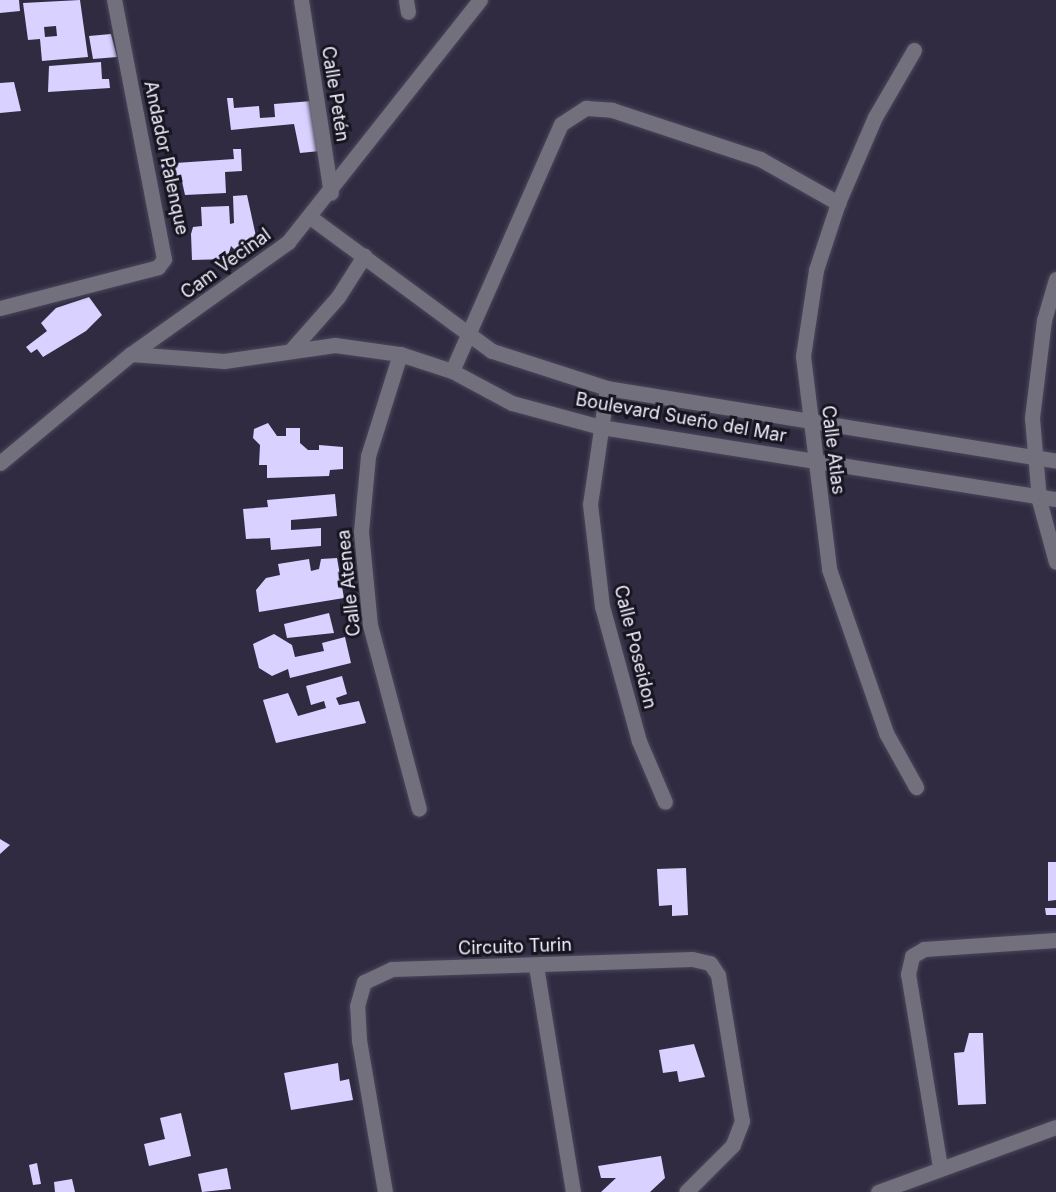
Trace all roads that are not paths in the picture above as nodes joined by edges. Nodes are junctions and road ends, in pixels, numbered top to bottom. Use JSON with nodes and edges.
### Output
{"nodes":[{"id":1,"x":114,"y":0,"type":"edge"},
{"id":2,"x":301,"y":0,"type":"edge"},
{"id":3,"x":480,"y":0,"type":"edge"},
{"id":4,"x":914,"y":50,"type":"dead end"},
{"id":5,"x":331,"y":193,"type":"junction"},
{"id":6,"x":838,"y":203,"type":"junction"},
{"id":7,"x":310,"y":217,"type":"junction"},
{"id":8,"x":364,"y":256,"type":"junction"},
{"id":9,"x":1056,"y":279,"type":"edge"},
{"id":10,"x":0,"y":308,"type":"edge"},
{"id":11,"x":465,"y":334,"type":"junction"},
{"id":12,"x":292,"y":349,"type":"junction"},
{"id":13,"x":131,"y":354,"type":"junction"},
{"id":14,"x":400,"y":354,"type":"junction"},
{"id":15,"x":452,"y":371,"type":"junction"},
{"id":16,"x":608,"y":388,"type":"junction"},
{"id":17,"x":809,"y":422,"type":"junction"},
{"id":18,"x":601,"y":428,"type":"junction"},
{"id":19,"x":814,"y":460,"type":"junction"},
{"id":20,"x":1035,"y":461,"type":"junction"},
{"id":21,"x":1056,"y":461,"type":"edge"},
{"id":22,"x":0,"y":462,"type":"edge"},
{"id":23,"x":1056,"y":499,"type":"edge"},
{"id":24,"x":1039,"y":500,"type":"junction"},
{"id":25,"x":1056,"y":562,"type":"edge"},
{"id":26,"x":916,"y":787,"type":"dead end"},
{"id":27,"x":665,"y":802,"type":"dead end"},
{"id":28,"x":418,"y":809,"type":"dead end"},
{"id":29,"x":1056,"y":940,"type":"edge"},
{"id":30,"x":536,"y":966,"type":"junction"},
{"id":31,"x":1056,"y":1127,"type":"edge"},
{"id":32,"x":940,"y":1167,"type":"junction"},
{"id":33,"x":385,"y":1192,"type":"edge"},
{"id":34,"x":573,"y":1192,"type":"edge"},
{"id":35,"x":686,"y":1192,"type":"edge"},
{"id":36,"x":878,"y":1192,"type":"edge"}],
"edges":[{"from":1,"to":10,"type":"street","name":"Andador Palenque"},
{"from":2,"to":5,"type":"street","name":"Calle Petén"},
{"from":3,"to":5,"type":"street","name":"Cam Vecinal"},
{"from":4,"to":6,"type":"street","name":"Calle Atlas"},
{"from":5,"to":7,"type":"street","name":"Cam Vecinal"},
{"from":6,"to":11,"type":"street"},
{"from":6,"to":17,"type":"street","name":"Calle Atlas"},
{"from":7,"to":8,"type":"street","name":"Boulevard Sueño del Mar"},
{"from":7,"to":13,"type":"street","name":"Cam Vecinal"},
{"from":8,"to":11,"type":"street","name":"Boulevard Sueño del Mar"},
{"from":8,"to":12,"type":"street"},
{"from":9,"to":20,"type":"street"},
{"from":11,"to":15,"type":"street"},
{"from":11,"to":16,"type":"street","name":"Boulevard Sueño del Mar"},
{"from":12,"to":13,"type":"street","name":"Boulevard Sueño del Mar"},
{"from":12,"to":14,"type":"street","name":"Boulevard Sueño del Mar"},
{"from":13,"to":22,"type":"street","name":"Cam Vecinal"},
{"from":14,"to":15,"type":"street","name":"Boulevard Sueño del Mar"},
{"from":14,"to":28,"type":"street","name":"Calle Atenea"},
{"from":15,"to":18,"type":"street","name":"Boulevard Sueño del Mar"},
{"from":16,"to":17,"type":"street","name":"Boulevard Sueño del Mar"},
{"from":16,"to":18,"type":"street","name":"Calle Poseidon"},
{"from":17,"to":19,"type":"street","name":"Calle Atlas"},
{"from":17,"to":20,"type":"street","name":"Boulevard Sueño del Mar"},
{"from":18,"to":19,"type":"street","name":"Boulevard Sueño del Mar"},
{"from":18,"to":27,"type":"street","name":"Calle Poseidon"},
{"from":19,"to":24,"type":"street","name":"Boulevard Sueño del Mar"},
{"from":19,"to":26,"type":"street","name":"Calle Atlas"},
{"from":20,"to":21,"type":"street","name":"Boulevard Sueño del Mar"},
{"from":20,"to":24,"type":"street"},
{"from":23,"to":24,"type":"street","name":"Boulevard Sueño del Mar"},
{"from":24,"to":25,"type":"street"},
{"from":29,"to":32,"type":"street"},
{"from":30,"to":33,"type":"street","name":"Circuito Turin"},
{"from":30,"to":34,"type":"street"},
{"from":30,"to":35,"type":"street","name":"Circuito Turin"},
{"from":31,"to":32,"type":"street"},
{"from":32,"to":36,"type":"street"}]}
